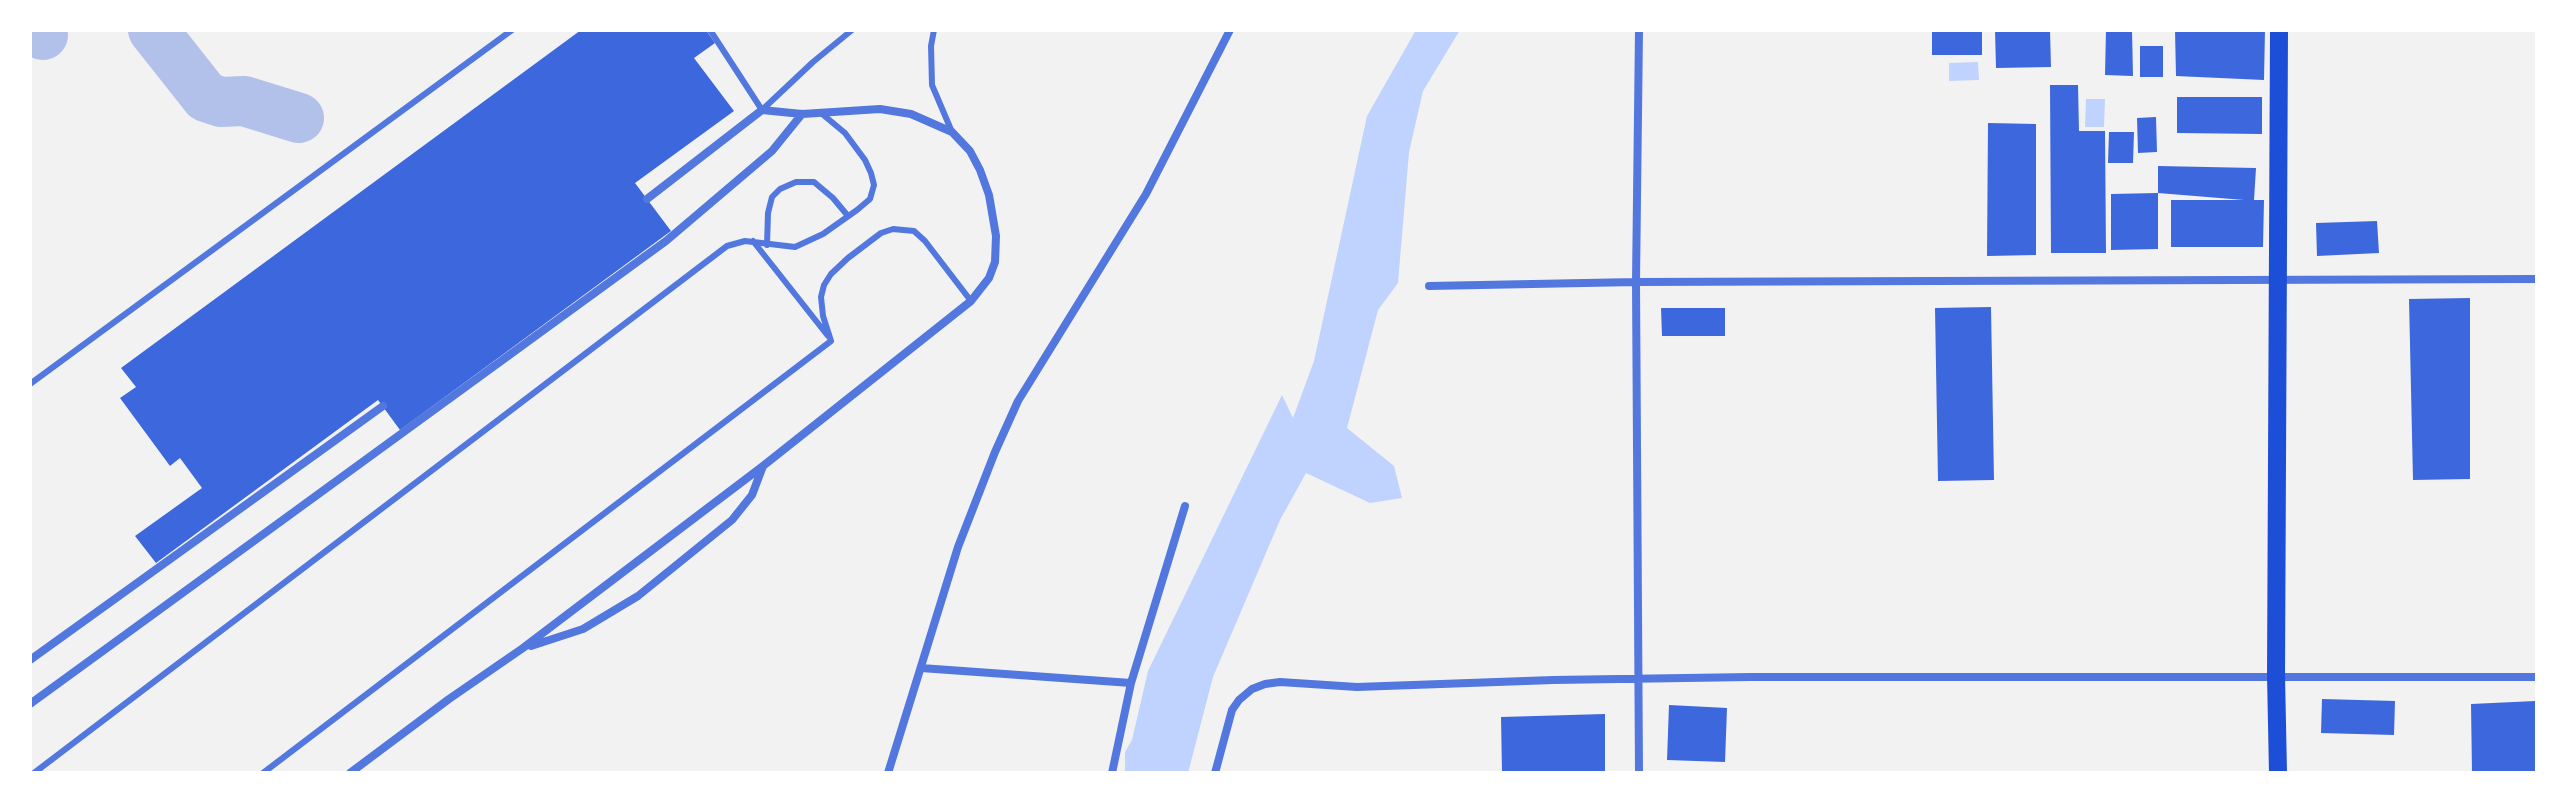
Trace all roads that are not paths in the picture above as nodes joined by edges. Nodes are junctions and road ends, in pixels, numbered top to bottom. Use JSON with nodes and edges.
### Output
{"nodes":[{"id":1,"x":512,"y":30,"type":"edge"},
{"id":2,"x":710,"y":30,"type":"edge"},
{"id":3,"x":852,"y":30,"type":"edge"},
{"id":4,"x":934,"y":30,"type":"edge"},
{"id":5,"x":1230,"y":30,"type":"edge"},
{"id":6,"x":1639,"y":30,"type":"edge"},
{"id":7,"x":2279,"y":30,"type":"edge"},
{"id":8,"x":762,"y":110,"type":"junction"},
{"id":9,"x":821,"y":113,"type":"junction"},
{"id":10,"x":802,"y":114,"type":"junction"},
{"id":11,"x":952,"y":132,"type":"junction"},
{"id":12,"x":647,"y":199,"type":"dead end"},
{"id":13,"x":848,"y":216,"type":"junction"},
{"id":14,"x":753,"y":241,"type":"junction"},
{"id":15,"x":767,"y":245,"type":"junction"},
{"id":16,"x":2537,"y":279,"type":"edge"},
{"id":17,"x":2278,"y":280,"type":"junction"},
{"id":18,"x":1636,"y":282,"type":"junction"},
{"id":19,"x":1429,"y":286,"type":"dead end"},
{"id":20,"x":971,"y":301,"type":"junction"},
{"id":21,"x":831,"y":341,"type":"junction"},
{"id":22,"x":30,"y":384,"type":"edge"},
{"id":23,"x":383,"y":406,"type":"dead end"},
{"id":24,"x":763,"y":466,"type":"junction"},
{"id":25,"x":1185,"y":506,"type":"dead end"},
{"id":26,"x":523,"y":648,"type":"junction"},
{"id":27,"x":30,"y":660,"type":"edge"},
{"id":28,"x":921,"y":668,"type":"junction"},
{"id":29,"x":2276,"y":675,"type":"junction"},
{"id":30,"x":2537,"y":677,"type":"edge"},
{"id":31,"x":1640,"y":679,"type":"junction"},
{"id":32,"x":1131,"y":683,"type":"junction"},
{"id":33,"x":30,"y":704,"type":"edge"},
{"id":34,"x":34,"y":773,"type":"edge"},
{"id":35,"x":263,"y":773,"type":"edge"},
{"id":36,"x":350,"y":773,"type":"edge"},
{"id":37,"x":888,"y":773,"type":"edge"},
{"id":38,"x":1112,"y":773,"type":"edge"},
{"id":39,"x":1215,"y":773,"type":"edge"},
{"id":40,"x":1639,"y":773,"type":"edge"},
{"id":41,"x":2278,"y":773,"type":"edge"}],
"edges":[{"from":1,"to":22,"type":"lane"},
{"from":2,"to":8,"type":"lane"},
{"from":3,"to":8,"type":"lane"},
{"from":4,"to":11,"type":"lane"},
{"from":5,"to":28,"type":"street"},
{"from":6,"to":18,"type":"street"},
{"from":7,"to":17,"type":"main road"},
{"from":8,"to":10,"type":"street"},
{"from":8,"to":12,"type":"street"},
{"from":9,"to":10,"type":"street"},
{"from":9,"to":11,"type":"street"},
{"from":9,"to":13,"type":"lane"},
{"from":10,"to":33,"type":"street"},
{"from":11,"to":20,"type":"street"},
{"from":13,"to":15,"type":"lane"},
{"from":13,"to":15,"type":"lane"},
{"from":14,"to":15,"type":"lane"},
{"from":14,"to":21,"type":"lane"},
{"from":14,"to":34,"type":"lane"},
{"from":16,"to":17,"type":"street"},
{"from":17,"to":18,"type":"street"},
{"from":17,"to":29,"type":"main road"},
{"from":18,"to":19,"type":"street"},
{"from":18,"to":31,"type":"street"},
{"from":20,"to":21,"type":"lane"},
{"from":20,"to":24,"type":"street"},
{"from":21,"to":35,"type":"lane"},
{"from":23,"to":27,"type":"street"},
{"from":24,"to":26,"type":"street"},
{"from":24,"to":26,"type":"street"},
{"from":25,"to":32,"type":"street"},
{"from":26,"to":36,"type":"street"},
{"from":28,"to":32,"type":"street"},
{"from":28,"to":37,"type":"street"},
{"from":29,"to":30,"type":"street"},
{"from":29,"to":31,"type":"street"},
{"from":29,"to":41,"type":"main road"},
{"from":31,"to":39,"type":"street"},
{"from":31,"to":40,"type":"street"},
{"from":32,"to":38,"type":"street"}]}
